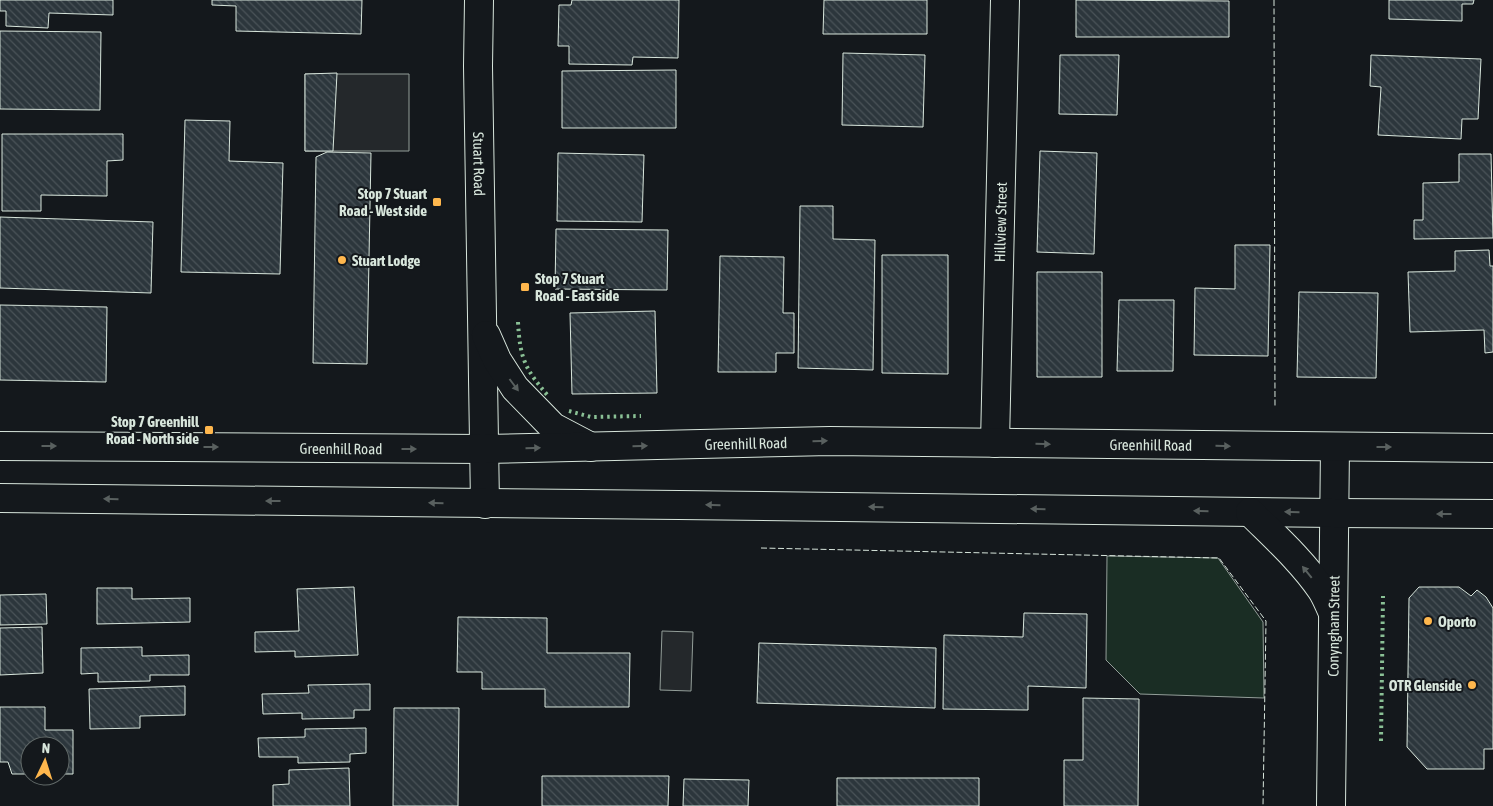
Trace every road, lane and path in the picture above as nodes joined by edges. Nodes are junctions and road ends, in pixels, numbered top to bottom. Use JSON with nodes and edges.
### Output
{"nodes":[{"id":1,"x":479,"y":0,"type":"edge"},
{"id":2,"x":1005,"y":0,"type":"edge"},
{"id":3,"x":483,"y":327,"type":"junction"},
{"id":4,"x":995,"y":443,"type":"junction"},
{"id":5,"x":0,"y":446,"type":"edge"},
{"id":6,"x":591,"y":447,"type":"junction"},
{"id":7,"x":1335,"y":447,"type":"junction"},
{"id":8,"x":1493,"y":448,"type":"edge"},
{"id":9,"x":484,"y":450,"type":"junction"},
{"id":10,"x":0,"y":498,"type":"edge"},
{"id":11,"x":485,"y":504,"type":"junction"},
{"id":12,"x":1250,"y":512,"type":"junction"},
{"id":13,"x":1334,"y":513,"type":"junction"},
{"id":14,"x":1493,"y":514,"type":"edge"},
{"id":15,"x":1333,"y":613,"type":"junction"},
{"id":16,"x":1331,"y":806,"type":"edge"}],
"edges":[{"from":1,"to":3,"type":"main road","name":"Stuart Road"},
{"from":2,"to":4,"type":"main road","name":"Hillview Street"},
{"from":3,"to":6,"type":"main road","name":"Stuart Road","one_way":true},
{"from":3,"to":9,"type":"main road","name":"Stuart Road"},
{"from":6,"to":4,"type":"main road","name":"Greenhill Road","one_way":true},
{"from":4,"to":7,"type":"main road","name":"Greenhill Road","one_way":true},
{"from":5,"to":9,"type":"main road","name":"Greenhill Road","one_way":true},
{"from":9,"to":6,"type":"main road","name":"Greenhill Road","one_way":true},
{"from":7,"to":8,"type":"main road","name":"Greenhill Road","one_way":true},
{"from":7,"to":13,"type":"main road","name":"Conyngham Street"},
{"from":9,"to":11,"type":"main road","name":"Stuart Road"},
{"from":11,"to":10,"type":"main road","one_way":true},
{"from":12,"to":11,"type":"main road","one_way":true},
{"from":13,"to":12,"type":"main road","one_way":true},
{"from":15,"to":12,"type":"main road","one_way":true},
{"from":14,"to":13,"type":"main road","one_way":true},
{"from":13,"to":15,"type":"main road","name":"Conyngham Street"},
{"from":15,"to":16,"type":"main road","name":"Conyngham Street"}]}
